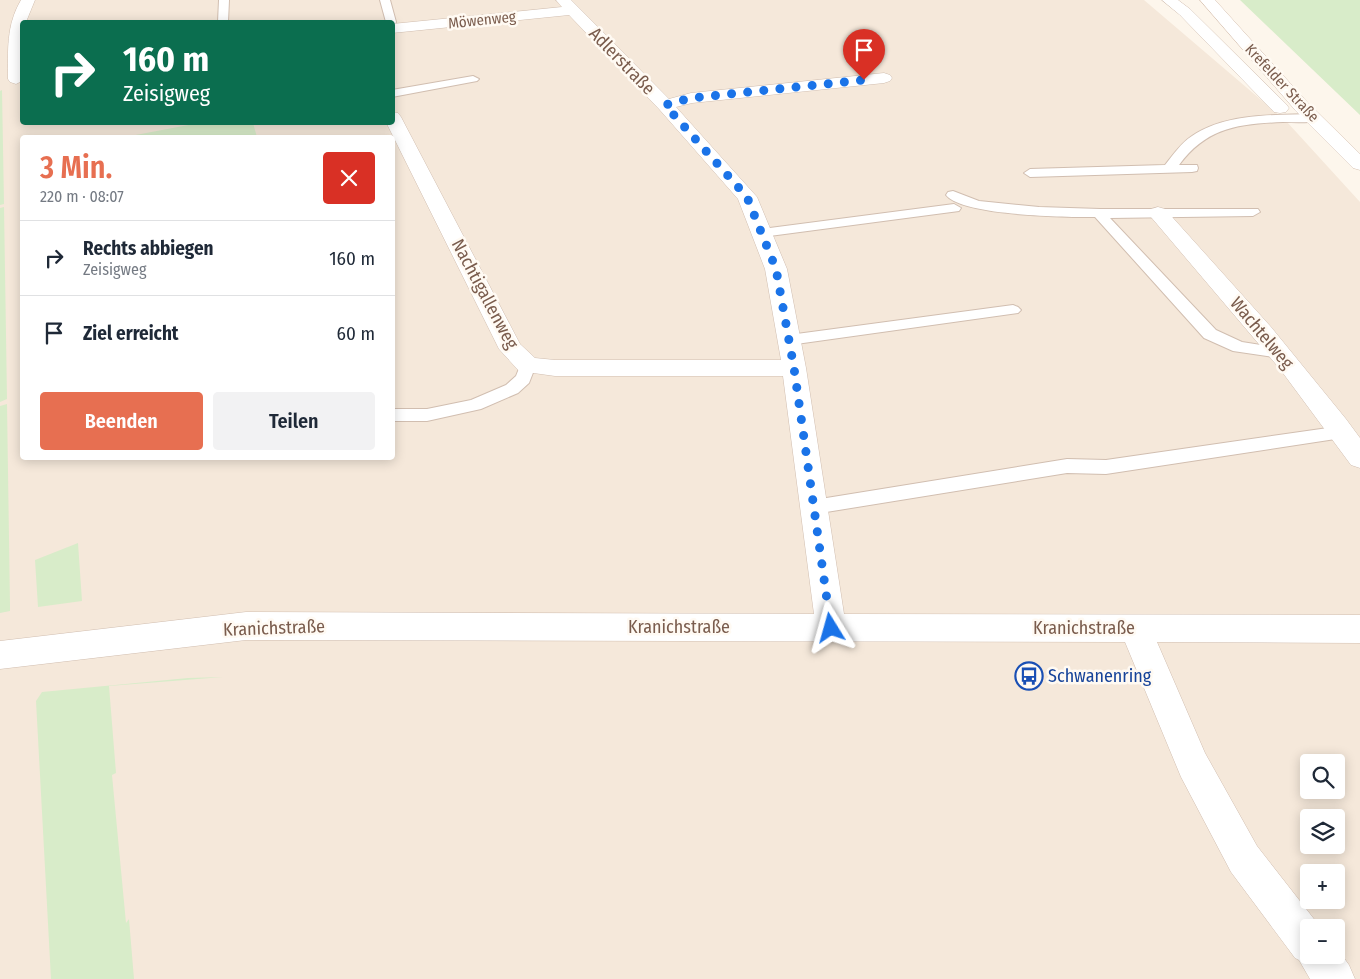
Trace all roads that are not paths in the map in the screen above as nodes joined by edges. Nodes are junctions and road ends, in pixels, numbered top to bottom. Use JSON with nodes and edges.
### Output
{"nodes":[{"id":1,"x":28,"y":0,"type":"edge"},
{"id":2,"x":224,"y":0,"type":"edge"},
{"id":3,"x":385,"y":0,"type":"edge"},
{"id":4,"x":1169,"y":0,"type":"edge"},
{"id":5,"x":1207,"y":0,"type":"edge"},
{"id":6,"x":568,"y":5,"type":"edge"},
{"id":7,"x":223,"y":20,"type":"edge"},
{"id":8,"x":390,"y":20,"type":"edge"},
{"id":9,"x":395,"y":29,"type":"edge"},
{"id":10,"x":884,"y":78,"type":"dead end"},
{"id":11,"x":473,"y":79,"type":"dead end"},
{"id":12,"x":13,"y":80,"type":"edge"},
{"id":13,"x":395,"y":93,"type":"edge"},
{"id":14,"x":665,"y":105,"type":"junction"},
{"id":15,"x":1280,"y":108,"type":"dead end"},
{"id":16,"x":1314,"y":118,"type":"junction"},
{"id":17,"x":395,"y":123,"type":"edge"},
{"id":18,"x":1360,"y":164,"type":"edge"},
{"id":19,"x":1192,"y":168,"type":"dead end"},
{"id":20,"x":1169,"y":169,"type":"junction"},
{"id":21,"x":1030,"y":173,"type":"dead end"},
{"id":22,"x":1254,"y":212,"type":"dead end"},
{"id":23,"x":1158,"y":213,"type":"junction"},
{"id":24,"x":1099,"y":214,"type":"junction"},
{"id":25,"x":762,"y":233,"type":"junction"},
{"id":26,"x":1012,"y":310,"type":"dead end"},
{"id":27,"x":789,"y":340,"type":"junction"},
{"id":28,"x":1280,"y":353,"type":"junction"},
{"id":29,"x":528,"y":365,"type":"junction"},
{"id":30,"x":794,"y":368,"type":"junction"},
{"id":31,"x":395,"y":415,"type":"edge"},
{"id":32,"x":1342,"y":432,"type":"junction"},
{"id":33,"x":1360,"y":458,"type":"edge"},
{"id":34,"x":814,"y":507,"type":"junction"},
{"id":35,"x":831,"y":628,"type":"junction"},
{"id":36,"x":1135,"y":628,"type":"junction"},
{"id":37,"x":1360,"y":629,"type":"edge"},
{"id":38,"x":0,"y":655,"type":"edge"},
{"id":39,"x":1300,"y":932,"type":"edge"},
{"id":40,"x":1324,"y":964,"type":"edge"},
{"id":41,"x":1336,"y":979,"type":"edge"}],
"edges":[{"from":1,"to":12,"type":"street"},
{"from":2,"to":7,"type":"lane"},
{"from":3,"to":8,"type":"lane"},
{"from":4,"to":15,"type":"street","name":"Krefelder Straße"},
{"from":5,"to":16,"type":"street","name":"Krefelder Straße"},
{"from":6,"to":9,"type":"street","name":"Möwenweg"},
{"from":6,"to":14,"type":"street","name":"Adlerstraße"},
{"from":10,"to":14,"type":"street"},
{"from":11,"to":13,"type":"lane"},
{"from":14,"to":25,"type":"street","name":"Adlerstraße"},
{"from":16,"to":18,"type":"street","name":"Krefelder Straße"},
{"from":16,"to":20,"type":"lane"},
{"from":17,"to":29,"type":"street","name":"Nachtigallenweg"},
{"from":19,"to":20,"type":"lane"},
{"from":20,"to":21,"type":"lane"},
{"from":22,"to":23,"type":"lane"},
{"from":23,"to":24,"type":"lane"},
{"from":23,"to":28,"type":"street","name":"Wachtelweg"},
{"from":24,"to":25,"type":"lane"},
{"from":24,"to":28,"type":"lane"},
{"from":25,"to":27,"type":"street","name":"Adlerstraße"},
{"from":26,"to":27,"type":"lane"},
{"from":27,"to":30,"type":"street","name":"Adlerstraße"},
{"from":28,"to":32,"type":"street","name":"Wachtelweg"},
{"from":29,"to":30,"type":"street","name":"Nachtigallenweg"},
{"from":29,"to":31,"type":"lane"},
{"from":30,"to":34,"type":"street","name":"Adlerstraße"},
{"from":32,"to":33,"type":"street","name":"Wachtelweg"},
{"from":32,"to":34,"type":"lane"},
{"from":34,"to":35,"type":"street","name":"Adlerstraße"},
{"from":35,"to":36,"type":"street","name":"Kranichstraße"},
{"from":35,"to":38,"type":"street","name":"Kranichstraße"},
{"from":36,"to":37,"type":"street","name":"Kranichstraße"},
{"from":36,"to":39,"type":"street"},
{"from":40,"to":41,"type":"street"}]}
